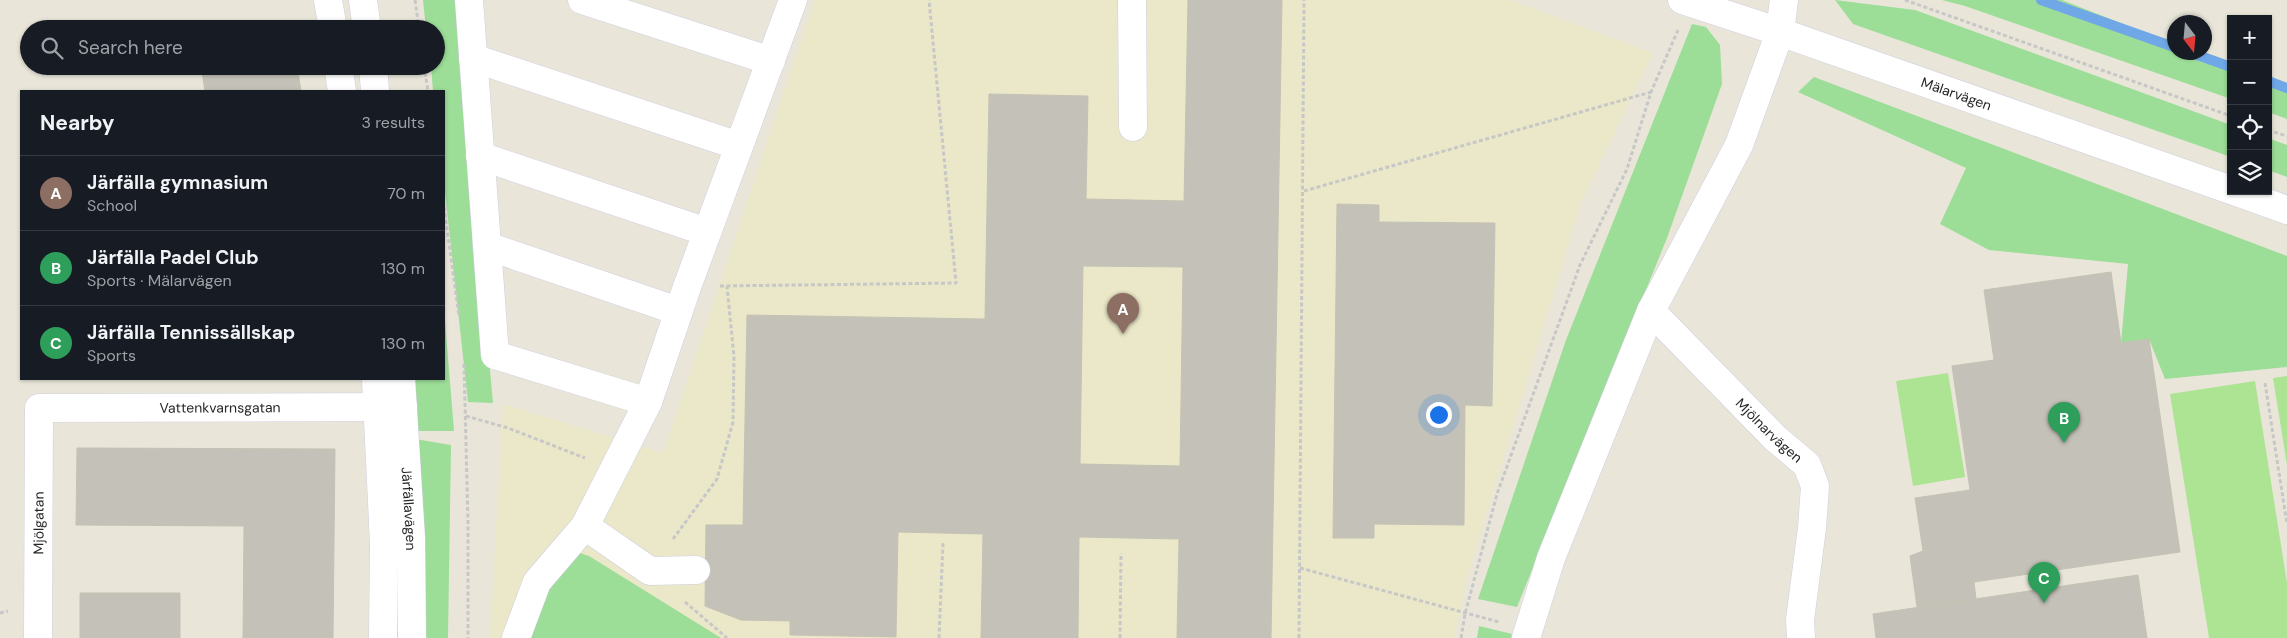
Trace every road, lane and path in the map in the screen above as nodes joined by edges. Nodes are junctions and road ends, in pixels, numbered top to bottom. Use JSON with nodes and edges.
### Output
{"nodes":[{"id":1,"x":328,"y":0,"type":"edge"},
{"id":2,"x":363,"y":0,"type":"edge"},
{"id":3,"x":415,"y":0,"type":"edge"},
{"id":4,"x":469,"y":0,"type":"edge"},
{"id":5,"x":582,"y":0,"type":"edge"},
{"id":6,"x":793,"y":0,"type":"edge"},
{"id":7,"x":929,"y":0,"type":"edge"},
{"id":8,"x":1132,"y":0,"type":"edge"},
{"id":9,"x":1304,"y":0,"type":"edge"},
{"id":10,"x":1784,"y":0,"type":"edge"},
{"id":11,"x":1906,"y":0,"type":"edge"},
{"id":12,"x":1686,"y":1,"type":"edge"},
{"id":13,"x":331,"y":20,"type":"edge"},
{"id":14,"x":366,"y":20,"type":"edge"},
{"id":15,"x":418,"y":20,"type":"edge"},
{"id":16,"x":1780,"y":32,"type":"junction"},
{"id":17,"x":473,"y":58,"type":"junction"},
{"id":18,"x":770,"y":61,"type":"junction"},
{"id":19,"x":339,"y":75,"type":"edge"},
{"id":20,"x":374,"y":75,"type":"edge"},
{"id":21,"x":425,"y":75,"type":"edge"},
{"id":22,"x":342,"y":90,"type":"edge"},
{"id":23,"x":375,"y":90,"type":"edge"},
{"id":24,"x":428,"y":90,"type":"edge"},
{"id":25,"x":1651,"y":92,"type":"junction"},
{"id":26,"x":2227,"y":115,"type":"edge"},
{"id":27,"x":1133,"y":127,"type":"dead end"},
{"id":28,"x":2272,"y":131,"type":"edge"},
{"id":29,"x":2287,"y":136,"type":"edge"},
{"id":30,"x":739,"y":146,"type":"junction"},
{"id":31,"x":480,"y":156,"type":"junction"},
{"id":32,"x":2227,"y":189,"type":"edge"},
{"id":33,"x":1304,"y":191,"type":"junction"},
{"id":34,"x":2244,"y":195,"type":"edge"},
{"id":35,"x":2287,"y":210,"type":"edge"},
{"id":36,"x":445,"y":215,"type":"edge"},
{"id":37,"x":707,"y":232,"type":"junction"},
{"id":38,"x":487,"y":246,"type":"junction"},
{"id":39,"x":727,"y":286,"type":"junction"},
{"id":40,"x":682,"y":299,"type":"junction"},
{"id":41,"x":1651,"y":311,"type":"junction"},
{"id":42,"x":459,"y":319,"type":"dead end"},
{"id":43,"x":464,"y":357,"type":"dead end"},
{"id":44,"x":376,"y":380,"type":"edge"},
{"id":45,"x":401,"y":380,"type":"edge"},
{"id":46,"x":2265,"y":383,"type":"dead end"},
{"id":47,"x":648,"y":402,"type":"junction"},
{"id":48,"x":390,"y":407,"type":"junction"},
{"id":49,"x":39,"y":408,"type":"joint"},
{"id":50,"x":466,"y":416,"type":"junction"},
{"id":51,"x":614,"y":470,"type":"junction"},
{"id":52,"x":2287,"y":524,"type":"edge"},
{"id":53,"x":585,"y":526,"type":"junction"},
{"id":54,"x":943,"y":543,"type":"dead end"},
{"id":55,"x":1120,"y":553,"type":"dead end"},
{"id":56,"x":1300,"y":568,"type":"junction"},
{"id":57,"x":696,"y":570,"type":"dead end"},
{"id":58,"x":650,"y":571,"type":"junction"},
{"id":59,"x":1465,"y":614,"type":"junction"},
{"id":60,"x":1527,"y":634,"type":"edge"},
{"id":61,"x":38,"y":638,"type":"edge"},
{"id":62,"x":383,"y":638,"type":"edge"},
{"id":63,"x":412,"y":638,"type":"edge"},
{"id":64,"x":468,"y":638,"type":"edge"},
{"id":65,"x":516,"y":638,"type":"edge"},
{"id":66,"x":727,"y":638,"type":"edge"},
{"id":67,"x":939,"y":638,"type":"edge"},
{"id":68,"x":1120,"y":638,"type":"edge"},
{"id":69,"x":1299,"y":638,"type":"edge"},
{"id":70,"x":1461,"y":638,"type":"edge"},
{"id":71,"x":1801,"y":638,"type":"edge"}],
"edges":[{"from":1,"to":13,"type":"street"},
{"from":2,"to":14,"type":"street"},
{"from":3,"to":15,"type":"path"},
{"from":4,"to":17,"type":"street"},
{"from":5,"to":18,"type":"street"},
{"from":6,"to":18,"type":"street"},
{"from":7,"to":39,"type":"path"},
{"from":8,"to":27,"type":"street"},
{"from":9,"to":33,"type":"path"},
{"from":10,"to":16,"type":"street"},
{"from":11,"to":26,"type":"path"},
{"from":12,"to":16,"type":"street","name":"Mälarvägen"},
{"from":12,"to":25,"type":"path"},
{"from":16,"to":32,"type":"street","name":"Mälarvägen"},
{"from":16,"to":41,"type":"street"},
{"from":17,"to":30,"type":"street"},
{"from":17,"to":31,"type":"street"},
{"from":18,"to":30,"type":"street"},
{"from":19,"to":22,"type":"street"},
{"from":20,"to":23,"type":"street"},
{"from":21,"to":24,"type":"path"},
{"from":25,"to":33,"type":"path"},
{"from":25,"to":59,"type":"path"},
{"from":28,"to":29,"type":"path"},
{"from":30,"to":37,"type":"street"},
{"from":31,"to":37,"type":"street"},
{"from":31,"to":38,"type":"street"},
{"from":33,"to":56,"type":"path"},
{"from":34,"to":35,"type":"street","name":"Mälarvägen"},
{"from":36,"to":42,"type":"path"},
{"from":37,"to":40,"type":"street"},
{"from":38,"to":40,"type":"street"},
{"from":38,"to":47,"type":"street"},
{"from":39,"to":40,"type":"path"},
{"from":39,"to":58,"type":"path"},
{"from":40,"to":47,"type":"street"},
{"from":41,"to":60,"type":"street"},
{"from":41,"to":71,"type":"street","name":"Mjölnarvägen"},
{"from":43,"to":50,"type":"path"},
{"from":44,"to":48,"type":"street","name":"Järfällavägen"},
{"from":45,"to":48,"type":"street","name":"Järfällavägen"},
{"from":46,"to":52,"type":"path"},
{"from":47,"to":51,"type":"street"},
{"from":48,"to":49,"type":"street","name":"Vattenkvarnsgatan"},
{"from":48,"to":62,"type":"street","name":"Järfällavägen"},
{"from":48,"to":63,"type":"street","name":"Järfällavägen"},
{"from":49,"to":61,"type":"street","name":"Mjölgatan"},
{"from":50,"to":51,"type":"path"},
{"from":50,"to":64,"type":"path"},
{"from":51,"to":53,"type":"street"},
{"from":53,"to":58,"type":"street"},
{"from":53,"to":65,"type":"street"},
{"from":54,"to":67,"type":"path"},
{"from":55,"to":68,"type":"path"},
{"from":56,"to":59,"type":"path"},
{"from":56,"to":69,"type":"path"},
{"from":57,"to":58,"type":"street"},
{"from":58,"to":66,"type":"path"},
{"from":59,"to":60,"type":"path"},
{"from":59,"to":70,"type":"path"}]}
